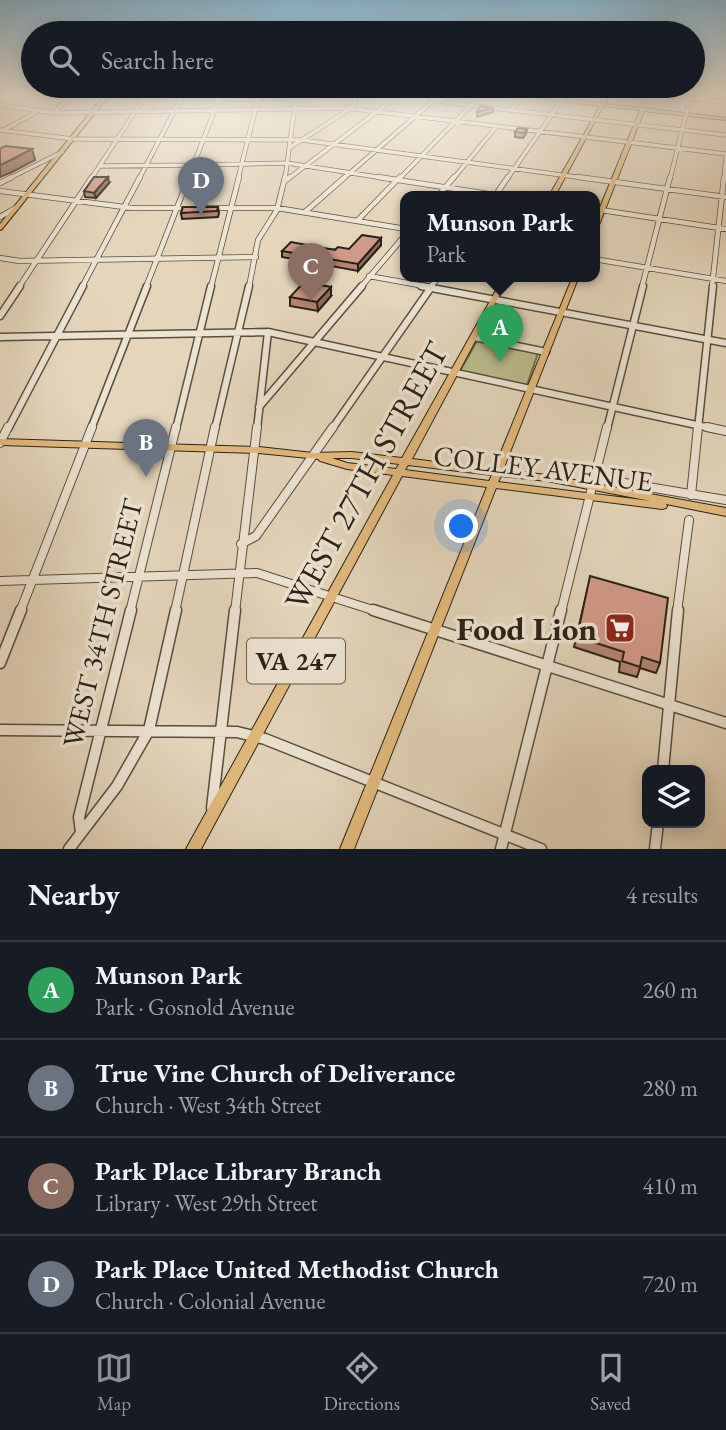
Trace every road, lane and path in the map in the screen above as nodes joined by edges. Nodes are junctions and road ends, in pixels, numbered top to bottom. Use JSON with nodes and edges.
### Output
{"nodes":[{"id":1,"x":31,"y":134,"type":"edge"},
{"id":2,"x":78,"y":134,"type":"edge"},
{"id":3,"x":120,"y":134,"type":"edge"},
{"id":4,"x":162,"y":134,"type":"edge"},
{"id":5,"x":206,"y":134,"type":"edge"},
{"id":6,"x":249,"y":134,"type":"edge"},
{"id":7,"x":292,"y":134,"type":"edge"},
{"id":8,"x":311,"y":134,"type":"edge"},
{"id":9,"x":348,"y":134,"type":"edge"},
{"id":10,"x":396,"y":134,"type":"edge"},
{"id":11,"x":443,"y":134,"type":"edge"},
{"id":12,"x":491,"y":134,"type":"edge"},
{"id":13,"x":539,"y":134,"type":"edge"},
{"id":14,"x":554,"y":134,"type":"edge"},
{"id":15,"x":586,"y":134,"type":"edge"},
{"id":16,"x":633,"y":134,"type":"edge"},
{"id":17,"x":681,"y":134,"type":"edge"},
{"id":18,"x":584,"y":137,"type":"junction"},
{"id":19,"x":73,"y":139,"type":"junction"},
{"id":20,"x":204,"y":139,"type":"junction"},
{"id":21,"x":248,"y":139,"type":"junction"},
{"id":22,"x":291,"y":139,"type":"junction"},
{"id":23,"x":116,"y":140,"type":"junction"},
{"id":24,"x":159,"y":140,"type":"junction"},
{"id":25,"x":302,"y":140,"type":"junction"},
{"id":26,"x":630,"y":142,"type":"junction"},
{"id":27,"x":334,"y":144,"type":"junction"},
{"id":28,"x":289,"y":148,"type":"junction"},
{"id":29,"x":677,"y":148,"type":"junction"},
{"id":30,"x":377,"y":150,"type":"junction"},
{"id":31,"x":62,"y":152,"type":"junction"},
{"id":32,"x":726,"y":155,"type":"edge"},
{"id":33,"x":421,"y":156,"type":"junction"},
{"id":34,"x":467,"y":162,"type":"junction"},
{"id":35,"x":241,"y":164,"type":"junction"},
{"id":36,"x":287,"y":164,"type":"junction"},
{"id":37,"x":146,"y":165,"type":"junction"},
{"id":38,"x":194,"y":165,"type":"junction"},
{"id":39,"x":99,"y":166,"type":"junction"},
{"id":40,"x":305,"y":167,"type":"junction"},
{"id":41,"x":514,"y":168,"type":"junction"},
{"id":42,"x":350,"y":173,"type":"junction"},
{"id":43,"x":563,"y":175,"type":"junction"},
{"id":44,"x":397,"y":180,"type":"junction"},
{"id":45,"x":285,"y":181,"type":"junction"},
{"id":46,"x":614,"y":182,"type":"junction"},
{"id":47,"x":0,"y":183,"type":"edge"},
{"id":48,"x":445,"y":187,"type":"junction"},
{"id":49,"x":667,"y":189,"type":"junction"},
{"id":50,"x":0,"y":191,"type":"edge"},
{"id":51,"x":442,"y":191,"type":"edge"},
{"id":52,"x":470,"y":191,"type":"edge"},
{"id":53,"x":498,"y":191,"type":"edge"},
{"id":54,"x":554,"y":191,"type":"edge"},
{"id":55,"x":27,"y":194,"type":"junction"},
{"id":56,"x":724,"y":197,"type":"edge"},
{"id":57,"x":76,"y":201,"type":"junction"},
{"id":58,"x":17,"y":207,"type":"junction"},
{"id":59,"x":124,"y":207,"type":"junction"},
{"id":60,"x":180,"y":208,"type":"junction"},
{"id":61,"x":205,"y":208,"type":"edge"},
{"id":62,"x":230,"y":208,"type":"junction"},
{"id":63,"x":278,"y":208,"type":"junction"},
{"id":64,"x":600,"y":210,"type":"edge"},
{"id":65,"x":603,"y":211,"type":"junction"},
{"id":66,"x":305,"y":212,"type":"junction"},
{"id":67,"x":0,"y":217,"type":"edge"},
{"id":68,"x":600,"y":217,"type":"edge"},
{"id":69,"x":659,"y":219,"type":"junction"},
{"id":70,"x":357,"y":220,"type":"junction"},
{"id":71,"x":0,"y":228,"type":"edge"},
{"id":72,"x":722,"y":228,"type":"edge"},
{"id":73,"x":400,"y":230,"type":"edge"},
{"id":74,"x":400,"y":237,"type":"edge"},
{"id":75,"x":256,"y":257,"type":"junction"},
{"id":76,"x":0,"y":258,"type":"edge"},
{"id":77,"x":218,"y":258,"type":"junction"},
{"id":78,"x":157,"y":259,"type":"junction"},
{"id":79,"x":96,"y":260,"type":"junction"},
{"id":80,"x":36,"y":261,"type":"junction"},
{"id":81,"x":600,"y":261,"type":"edge"},
{"id":82,"x":647,"y":268,"type":"junction"},
{"id":83,"x":369,"y":276,"type":"junction"},
{"id":84,"x":713,"y":279,"type":"junction"},
{"id":85,"x":726,"y":281,"type":"edge"},
{"id":86,"x":400,"y":282,"type":"edge"},
{"id":87,"x":403,"y":282,"type":"edge"},
{"id":88,"x":435,"y":282,"type":"edge"},
{"id":89,"x":504,"y":282,"type":"edge"},
{"id":90,"x":574,"y":282,"type":"edge"},
{"id":91,"x":431,"y":287,"type":"junction"},
{"id":92,"x":495,"y":299,"type":"junction"},
{"id":93,"x":562,"y":312,"type":"junction"},
{"id":94,"x":0,"y":316,"type":"edge"},
{"id":95,"x":633,"y":325,"type":"junction"},
{"id":96,"x":268,"y":332,"type":"junction"},
{"id":97,"x":198,"y":333,"type":"junction"},
{"id":98,"x":240,"y":333,"type":"junction"},
{"id":99,"x":128,"y":335,"type":"junction"},
{"id":100,"x":57,"y":336,"type":"junction"},
{"id":101,"x":0,"y":337,"type":"edge"},
{"id":102,"x":474,"y":337,"type":"junction"},
{"id":103,"x":707,"y":339,"type":"junction"},
{"id":104,"x":315,"y":341,"type":"junction"},
{"id":105,"x":726,"y":343,"type":"edge"},
{"id":106,"x":546,"y":352,"type":"junction"},
{"id":107,"x":383,"y":356,"type":"junction"},
{"id":108,"x":455,"y":372,"type":"junction"},
{"id":109,"x":531,"y":388,"type":"junction"},
{"id":110,"x":612,"y":406,"type":"junction"},
{"id":111,"x":258,"y":407,"type":"junction"},
{"id":112,"x":698,"y":425,"type":"junction"},
{"id":113,"x":726,"y":431,"type":"edge"},
{"id":114,"x":0,"y":443,"type":"edge"},
{"id":115,"x":85,"y":445,"type":"junction"},
{"id":116,"x":170,"y":447,"type":"junction"},
{"id":117,"x":210,"y":449,"type":"junction"},
{"id":118,"x":253,"y":450,"type":"junction"},
{"id":119,"x":313,"y":456,"type":"junction"},
{"id":120,"x":402,"y":467,"type":"junction"},
{"id":121,"x":495,"y":477,"type":"junction"},
{"id":122,"x":592,"y":487,"type":"junction"},
{"id":123,"x":691,"y":495,"type":"junction"},
{"id":124,"x":726,"y":500,"type":"edge"},
{"id":125,"x":726,"y":512,"type":"edge"},
{"id":126,"x":726,"y":518,"type":"edge"},
{"id":127,"x":689,"y":520,"type":"dead end"},
{"id":128,"x":241,"y":544,"type":"junction"},
{"id":129,"x":238,"y":572,"type":"junction"},
{"id":130,"x":181,"y":575,"type":"junction"},
{"id":131,"x":138,"y":577,"type":"junction"},
{"id":132,"x":33,"y":579,"type":"junction"},
{"id":133,"x":0,"y":580,"type":"edge"},
{"id":134,"x":331,"y":597,"type":"junction"},
{"id":135,"x":434,"y":630,"type":"junction"},
{"id":136,"x":0,"y":663,"type":"edge"},
{"id":137,"x":548,"y":667,"type":"junction"},
{"id":138,"x":670,"y":705,"type":"junction"},
{"id":139,"x":726,"y":723,"type":"edge"},
{"id":140,"x":0,"y":730,"type":"edge"},
{"id":141,"x":101,"y":730,"type":"junction"},
{"id":142,"x":149,"y":730,"type":"junction"},
{"id":143,"x":219,"y":730,"type":"junction"},
{"id":144,"x":254,"y":736,"type":"junction"},
{"id":145,"x":664,"y":765,"type":"edge"},
{"id":146,"x":373,"y":783,"type":"junction"},
{"id":147,"x":211,"y":815,"type":"junction"},
{"id":148,"x":657,"y":828,"type":"edge"},
{"id":149,"x":82,"y":833,"type":"junction"},
{"id":150,"x":505,"y":835,"type":"junction"},
{"id":151,"x":69,"y":849,"type":"edge"},
{"id":152,"x":192,"y":849,"type":"edge"},
{"id":153,"x":347,"y":849,"type":"edge"},
{"id":154,"x":501,"y":849,"type":"edge"},
{"id":155,"x":541,"y":849,"type":"edge"},
{"id":156,"x":655,"y":849,"type":"edge"}],
"edges":[{"from":1,"to":19,"type":"street"},
{"from":2,"to":19,"type":"main road"},
{"from":3,"to":23,"type":"street"},
{"from":4,"to":24,"type":"street"},
{"from":5,"to":20,"type":"street"},
{"from":6,"to":21,"type":"street","name":"WEST 34TH STREET"},
{"from":7,"to":22,"type":"street"},
{"from":8,"to":25,"type":"street"},
{"from":9,"to":27,"type":"street"},
{"from":10,"to":30,"type":"street"},
{"from":11,"to":33,"type":"street"},
{"from":12,"to":34,"type":"street"},
{"from":13,"to":41,"type":"street"},
{"from":14,"to":18,"type":"street"},
{"from":15,"to":18,"type":"main road"},
{"from":16,"to":26,"type":"main road"},
{"from":17,"to":29,"type":"street"},
{"from":18,"to":26,"type":"street"},
{"from":18,"to":43,"type":"main road"},
{"from":19,"to":23,"type":"street"},
{"from":19,"to":31,"type":"main road"},
{"from":20,"to":21,"type":"street"},
{"from":20,"to":24,"type":"street"},
{"from":20,"to":38,"type":"street"},
{"from":21,"to":22,"type":"street"},
{"from":21,"to":35,"type":"street","name":"WEST 34TH STREET"},
{"from":22,"to":25,"type":"street"},
{"from":22,"to":28,"type":"street"},
{"from":23,"to":24,"type":"street"},
{"from":23,"to":39,"type":"street"},
{"from":24,"to":37,"type":"street"},
{"from":25,"to":27,"type":"street"},
{"from":25,"to":28,"type":"street"},
{"from":26,"to":29,"type":"street"},
{"from":26,"to":46,"type":"main road"},
{"from":27,"to":30,"type":"street"},
{"from":27,"to":40,"type":"street"},
{"from":28,"to":36,"type":"street"},
{"from":29,"to":32,"type":"street"},
{"from":29,"to":49,"type":"street"},
{"from":30,"to":33,"type":"street"},
{"from":30,"to":42,"type":"street"},
{"from":31,"to":47,"type":"street"},
{"from":31,"to":55,"type":"main road"},
{"from":32,"to":56,"type":"street"},
{"from":33,"to":34,"type":"street"},
{"from":33,"to":44,"type":"street"},
{"from":34,"to":41,"type":"street"},
{"from":34,"to":48,"type":"street"},
{"from":35,"to":36,"type":"street"},
{"from":35,"to":38,"type":"street"},
{"from":35,"to":62,"type":"street","name":"WEST 34TH STREET"},
{"from":36,"to":40,"type":"street"},
{"from":36,"to":45,"type":"street"},
{"from":37,"to":38,"type":"street"},
{"from":37,"to":39,"type":"street"},
{"from":37,"to":59,"type":"street"},
{"from":38,"to":60,"type":"street"},
{"from":39,"to":57,"type":"street"},
{"from":40,"to":42,"type":"street"},
{"from":40,"to":45,"type":"street"},
{"from":41,"to":43,"type":"street"},
{"from":41,"to":53,"type":"street"},
{"from":42,"to":44,"type":"street"},
{"from":42,"to":66,"type":"street"},
{"from":43,"to":46,"type":"street"},
{"from":43,"to":54,"type":"main road"},
{"from":44,"to":48,"type":"street"},
{"from":44,"to":70,"type":"street"},
{"from":45,"to":63,"type":"street"},
{"from":46,"to":49,"type":"street"},
{"from":46,"to":65,"type":"main road"},
{"from":48,"to":51,"type":"street"},
{"from":48,"to":52,"type":"street"},
{"from":49,"to":56,"type":"street"},
{"from":49,"to":69,"type":"street"},
{"from":50,"to":55,"type":"street"},
{"from":55,"to":57,"type":"street"},
{"from":55,"to":58,"type":"main road"},
{"from":56,"to":72,"type":"street"},
{"from":57,"to":59,"type":"street"},
{"from":57,"to":80,"type":"street"},
{"from":58,"to":67,"type":"street"},
{"from":58,"to":71,"type":"main road"},
{"from":59,"to":60,"type":"street"},
{"from":59,"to":79,"type":"street"},
{"from":60,"to":78,"type":"street"},
{"from":61,"to":62,"type":"street"},
{"from":62,"to":63,"type":"street"},
{"from":62,"to":77,"type":"street","name":"WEST 34TH STREET"},
{"from":63,"to":66,"type":"street"},
{"from":63,"to":75,"type":"street"},
{"from":64,"to":65,"type":"street"},
{"from":65,"to":68,"type":"main road"},
{"from":65,"to":69,"type":"street"},
{"from":66,"to":70,"type":"street"},
{"from":69,"to":72,"type":"street"},
{"from":69,"to":82,"type":"street"},
{"from":70,"to":73,"type":"street"},
{"from":72,"to":84,"type":"street"},
{"from":74,"to":83,"type":"street"},
{"from":75,"to":77,"type":"street"},
{"from":75,"to":98,"type":"street"},
{"from":76,"to":80,"type":"street"},
{"from":77,"to":78,"type":"street"},
{"from":77,"to":97,"type":"street","name":"WEST 34TH STREET"},
{"from":78,"to":79,"type":"street"},
{"from":78,"to":99,"type":"street"},
{"from":79,"to":80,"type":"street"},
{"from":79,"to":100,"type":"street"},
{"from":80,"to":94,"type":"street"},
{"from":81,"to":82,"type":"street"},
{"from":82,"to":84,"type":"street"},
{"from":82,"to":95,"type":"street"},
{"from":83,"to":86,"type":"street"},
{"from":83,"to":104,"type":"street"},
{"from":84,"to":85,"type":"street"},
{"from":84,"to":103,"type":"street"},
{"from":87,"to":91,"type":"street"},
{"from":88,"to":91,"type":"street"},
{"from":89,"to":92,"type":"main road","name":"WEST 27TH STREET","number":"VA 247"},
{"from":90,"to":93,"type":"main road"},
{"from":91,"to":92,"type":"street"},
{"from":91,"to":107,"type":"street"},
{"from":92,"to":93,"type":"street"},
{"from":92,"to":102,"type":"main road","name":"WEST 27TH STREET","number":"VA 247"},
{"from":93,"to":95,"type":"street"},
{"from":93,"to":106,"type":"main road"},
{"from":95,"to":103,"type":"street"},
{"from":95,"to":110,"type":"street"},
{"from":96,"to":98,"type":"street"},
{"from":96,"to":104,"type":"street"},
{"from":96,"to":111,"type":"street"},
{"from":97,"to":98,"type":"street"},
{"from":97,"to":99,"type":"street"},
{"from":97,"to":116,"type":"street","name":"WEST 34TH STREET"},
{"from":98,"to":117,"type":"street"},
{"from":99,"to":100,"type":"street"},
{"from":99,"to":115,"type":"street"},
{"from":100,"to":101,"type":"street"},
{"from":100,"to":114,"type":"street"},
{"from":102,"to":106,"type":"street"},
{"from":102,"to":108,"type":"main road","name":"WEST 27TH STREET","number":"VA 247"},
{"from":103,"to":105,"type":"street"},
{"from":103,"to":112,"type":"street"},
{"from":104,"to":107,"type":"street"},
{"from":104,"to":111,"type":"street"},
{"from":106,"to":109,"type":"main road"},
{"from":107,"to":108,"type":"street"},
{"from":107,"to":119,"type":"street"},
{"from":108,"to":109,"type":"street"},
{"from":108,"to":120,"type":"main road","name":"WEST 27TH STREET","number":"VA 247"},
{"from":109,"to":110,"type":"street"},
{"from":109,"to":121,"type":"main road"},
{"from":110,"to":112,"type":"street"},
{"from":110,"to":122,"type":"street"},
{"from":111,"to":118,"type":"street"},
{"from":112,"to":113,"type":"street"},
{"from":112,"to":123,"type":"street"},
{"from":114,"to":115,"type":"main road","name":"COLLEY AVENUE"},
{"from":115,"to":116,"type":"main road","name":"COLLEY AVENUE"},
{"from":115,"to":132,"type":"street"},
{"from":116,"to":117,"type":"main road","name":"COLLEY AVENUE"},
{"from":116,"to":131,"type":"street","name":"WEST 34TH STREET"},
{"from":117,"to":118,"type":"main road","name":"COLLEY AVENUE"},
{"from":117,"to":130,"type":"street"},
{"from":118,"to":119,"type":"main road","name":"COLLEY AVENUE"},
{"from":118,"to":128,"type":"street"},
{"from":119,"to":120,"type":"main road","name":"COLLEY AVENUE"},
{"from":119,"to":128,"type":"street"},
{"from":120,"to":121,"type":"main road","name":"COLLEY AVENUE"},
{"from":120,"to":134,"type":"main road","name":"WEST 27TH STREET","number":"VA 247"},
{"from":121,"to":122,"type":"main road","name":"COLLEY AVENUE"},
{"from":121,"to":135,"type":"main road"},
{"from":122,"to":123,"type":"street"},
{"from":122,"to":125,"type":"main road","name":"COLLEY AVENUE"},
{"from":122,"to":126,"type":"main road","name":"COLLEY AVENUE"},
{"from":122,"to":137,"type":"street"},
{"from":123,"to":124,"type":"street"},
{"from":127,"to":138,"type":"street"},
{"from":128,"to":129,"type":"street"},
{"from":129,"to":130,"type":"street"},
{"from":129,"to":134,"type":"street"},
{"from":129,"to":143,"type":"street"},
{"from":130,"to":131,"type":"street"},
{"from":130,"to":142,"type":"street"},
{"from":131,"to":132,"type":"street"},
{"from":131,"to":141,"type":"street","name":"WEST 34TH STREET"},
{"from":132,"to":133,"type":"street"},
{"from":132,"to":136,"type":"street"},
{"from":134,"to":135,"type":"street"},
{"from":134,"to":144,"type":"main road","name":"WEST 27TH STREET","number":"VA 247"},
{"from":135,"to":137,"type":"street"},
{"from":135,"to":146,"type":"main road"},
{"from":137,"to":138,"type":"street"},
{"from":137,"to":150,"type":"street"},
{"from":138,"to":139,"type":"street"},
{"from":138,"to":145,"type":"street"},
{"from":140,"to":141,"type":"street"},
{"from":141,"to":142,"type":"street"},
{"from":141,"to":149,"type":"street","name":"WEST 34TH STREET"},
{"from":142,"to":143,"type":"street"},
{"from":142,"to":149,"type":"street"},
{"from":143,"to":144,"type":"street"},
{"from":143,"to":147,"type":"street"},
{"from":144,"to":146,"type":"street"},
{"from":144,"to":147,"type":"main road","name":"WEST 27TH STREET","number":"VA 247"},
{"from":146,"to":150,"type":"street"},
{"from":146,"to":153,"type":"main road"},
{"from":147,"to":152,"type":"main road","name":"WEST 27TH STREET","number":"VA 247"},
{"from":148,"to":156,"type":"street"},
{"from":149,"to":151,"type":"street"},
{"from":150,"to":154,"type":"street"},
{"from":150,"to":155,"type":"street"}]}
